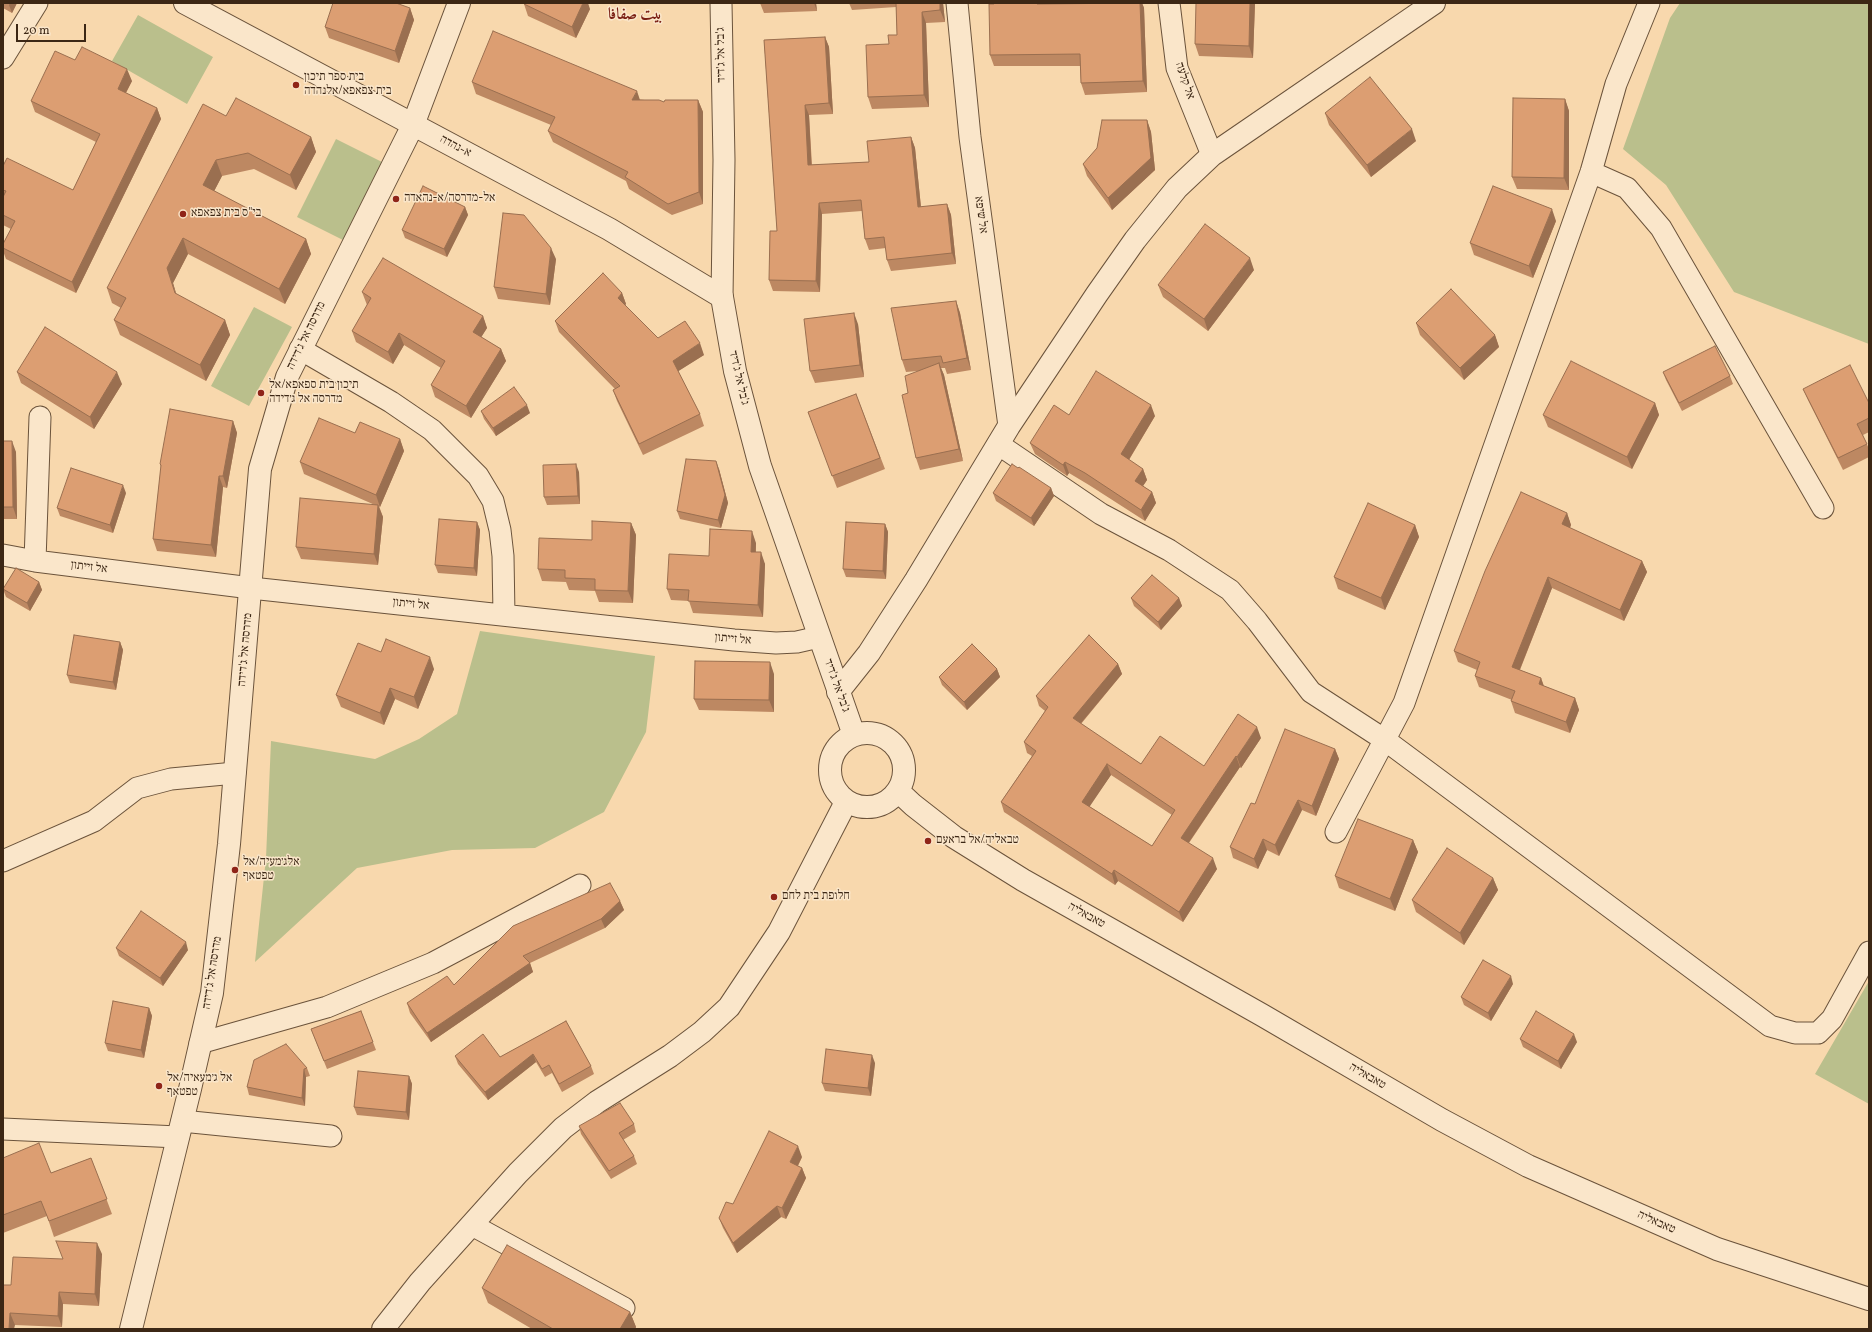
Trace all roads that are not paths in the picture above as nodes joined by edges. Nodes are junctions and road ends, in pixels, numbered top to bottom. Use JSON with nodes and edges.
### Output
{"nodes":[{"id":1,"x":37,"y":3,"type":"edge"},
{"id":2,"x":185,"y":3,"type":"edge"},
{"id":3,"x":459,"y":3,"type":"edge"},
{"id":4,"x":721,"y":3,"type":"edge"},
{"id":5,"x":957,"y":3,"type":"edge"},
{"id":6,"x":1169,"y":3,"type":"edge"},
{"id":7,"x":1434,"y":3,"type":"edge"},
{"id":8,"x":1649,"y":3,"type":"edge"},
{"id":9,"x":3,"y":58,"type":"edge"},
{"id":10,"x":413,"y":125,"type":"junction"},
{"id":11,"x":1212,"y":155,"type":"junction"},
{"id":12,"x":1591,"y":172,"type":"junction"},
{"id":13,"x":722,"y":297,"type":"junction"},
{"id":14,"x":300,"y":349,"type":"junction"},
{"id":15,"x":40,"y":417,"type":"dead end"},
{"id":16,"x":1010,"y":426,"type":"junction"},
{"id":17,"x":998,"y":444,"type":"junction"},
{"id":18,"x":1823,"y":508,"type":"dead end"},
{"id":19,"x":3,"y":555,"type":"edge"},
{"id":20,"x":35,"y":561,"type":"junction"},
{"id":21,"x":251,"y":588,"type":"junction"},
{"id":22,"x":504,"y":615,"type":"junction"},
{"id":23,"x":819,"y":637,"type":"junction"},
{"id":24,"x":838,"y":692,"type":"junction"},
{"id":25,"x":854,"y":735,"type":"junction"},
{"id":26,"x":1384,"y":740,"type":"junction"},
{"id":27,"x":235,"y":773,"type":"junction"},
{"id":28,"x":898,"y":791,"type":"junction"},
{"id":29,"x":846,"y":802,"type":"junction"},
{"id":30,"x":1336,"y":832,"type":"dead end"},
{"id":31,"x":3,"y":861,"type":"edge"},
{"id":32,"x":580,"y":885,"type":"dead end"},
{"id":33,"x":1869,"y":952,"type":"edge"},
{"id":34,"x":200,"y":1043,"type":"junction"},
{"id":35,"x":3,"y":1129,"type":"edge"},
{"id":36,"x":180,"y":1129,"type":"junction"},
{"id":37,"x":331,"y":1136,"type":"dead end"},
{"id":38,"x":472,"y":1225,"type":"junction"},
{"id":39,"x":1869,"y":1299,"type":"edge"},
{"id":40,"x":624,"y":1308,"type":"edge"},
{"id":41,"x":130,"y":1329,"type":"edge"},
{"id":42,"x":383,"y":1329,"type":"edge"}],
"edges":[{"from":1,"to":9,"type":"street"},
{"from":2,"to":10,"type":"street","name":"א-נהדה"},
{"from":3,"to":10,"type":"street","name":"מדרסה אל ג'דידה"},
{"from":4,"to":13,"type":"street","name":"ג'בל אל ג'דיד"},
{"from":5,"to":16,"type":"street","name":"אל שיפא"},
{"from":6,"to":11,"type":"street","name":"אל קלעה"},
{"from":7,"to":11,"type":"street"},
{"from":8,"to":12,"type":"street"},
{"from":10,"to":13,"type":"street","name":"א-נהדה"},
{"from":10,"to":14,"type":"street","name":"מדרסה אל ג'דידה"},
{"from":11,"to":16,"type":"street"},
{"from":12,"to":18,"type":"street"},
{"from":12,"to":26,"type":"street"},
{"from":13,"to":23,"type":"street","name":"ג'בל אל ג'דיד"},
{"from":14,"to":21,"type":"street","name":"מדרסה אל ג'דידה"},
{"from":14,"to":22,"type":"street"},
{"from":15,"to":20,"type":"street"},
{"from":16,"to":17,"type":"street"},
{"from":17,"to":24,"type":"street"},
{"from":17,"to":26,"type":"street"},
{"from":19,"to":20,"type":"street","name":"אל זייתון"},
{"from":20,"to":21,"type":"street","name":"אל זייתון"},
{"from":21,"to":22,"type":"street","name":"אל זייתון"},
{"from":21,"to":27,"type":"street","name":"מדרסה אל ג'דידה"},
{"from":22,"to":23,"type":"street","name":"אל זייתון"},
{"from":23,"to":24,"type":"street","name":"ג'בל אל ג'דיד"},
{"from":24,"to":25,"type":"street","name":"ג'בל אל ג'דיד"},
{"from":25,"to":28,"type":"street"},
{"from":25,"to":29,"type":"street"},
{"from":26,"to":30,"type":"street"},
{"from":26,"to":33,"type":"street"},
{"from":27,"to":31,"type":"street"},
{"from":27,"to":34,"type":"street","name":"מדרסה אל ג'דידה"},
{"from":28,"to":29,"type":"street"},
{"from":28,"to":39,"type":"street","name":"טאבאליה"},
{"from":29,"to":38,"type":"street"},
{"from":32,"to":34,"type":"street"},
{"from":34,"to":36,"type":"street","name":"מדרסה אל ג'דידה"},
{"from":35,"to":36,"type":"street"},
{"from":36,"to":37,"type":"street"},
{"from":36,"to":41,"type":"street","name":"מדרסה אל ג'דידה"},
{"from":38,"to":40,"type":"street"},
{"from":38,"to":42,"type":"street"}]}
